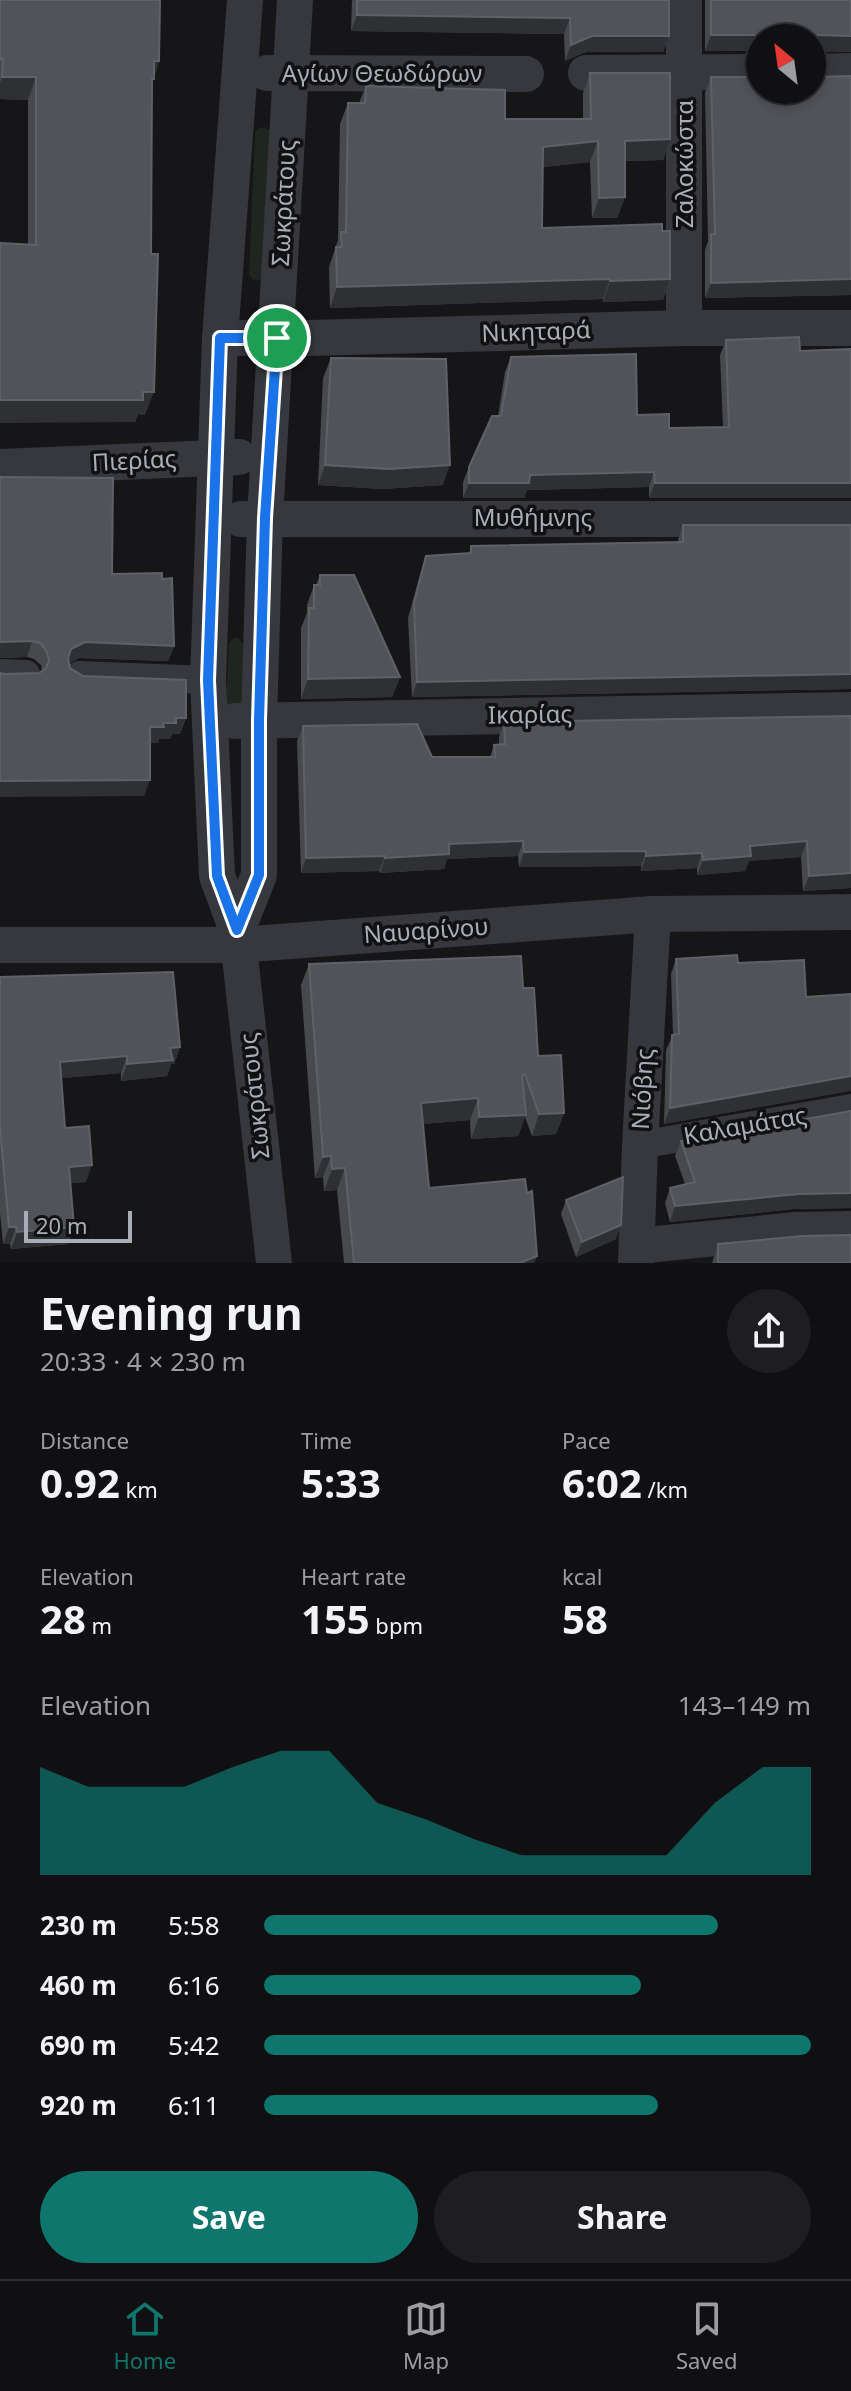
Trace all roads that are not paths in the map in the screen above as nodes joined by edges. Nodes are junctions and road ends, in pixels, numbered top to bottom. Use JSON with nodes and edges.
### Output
{"nodes":[{"id":1,"x":245,"y":0,"type":"edge"},
{"id":2,"x":295,"y":0,"type":"edge"},
{"id":3,"x":684,"y":0,"type":"edge"},
{"id":4,"x":851,"y":71,"type":"edge"},
{"id":5,"x":746,"y":72,"type":"edge"},
{"id":6,"x":826,"y":72,"type":"edge"},
{"id":7,"x":238,"y":73,"type":"junction"},
{"id":8,"x":586,"y":73,"type":"dead end"},
{"id":9,"x":685,"y":73,"type":"junction"},
{"id":10,"x":291,"y":74,"type":"junction"},
{"id":11,"x":526,"y":74,"type":"dead end"},
{"id":12,"x":684,"y":328,"type":"junction"},
{"id":13,"x":851,"y":328,"type":"edge"},
{"id":14,"x":220,"y":338,"type":"junction"},
{"id":15,"x":277,"y":338,"type":"junction"},
{"id":16,"x":217,"y":457,"type":"junction"},
{"id":17,"x":268,"y":457,"type":"junction"},
{"id":18,"x":0,"y":467,"type":"edge"},
{"id":19,"x":265,"y":518,"type":"junction"},
{"id":20,"x":851,"y":519,"type":"edge"},
{"id":21,"x":214,"y":520,"type":"junction"},
{"id":22,"x":79,"y":675,"type":"edge"},
{"id":23,"x":208,"y":680,"type":"junction"},
{"id":24,"x":851,"y":710,"type":"edge"},
{"id":25,"x":259,"y":720,"type":"junction"},
{"id":26,"x":210,"y":722,"type":"junction"},
{"id":27,"x":851,"y":912,"type":"edge"},
{"id":28,"x":653,"y":914,"type":"junction"},
{"id":29,"x":238,"y":937,"type":"junction"},
{"id":30,"x":0,"y":945,"type":"edge"},
{"id":31,"x":851,"y":1108,"type":"edge"},
{"id":32,"x":640,"y":1145,"type":"junction"},
{"id":33,"x":851,"y":1229,"type":"edge"},
{"id":34,"x":637,"y":1254,"type":"edge"},
{"id":35,"x":274,"y":1263,"type":"edge"}],
"edges":[{"from":1,"to":7,"type":"street","name":"Σωκράτους"},
{"from":2,"to":10,"type":"street","name":"Σωκράτους"},
{"from":3,"to":9,"type":"street","name":"Ζαλοκώστα"},
{"from":4,"to":6,"type":"street"},
{"from":5,"to":9,"type":"street"},
{"from":7,"to":10,"type":"street","name":"Αγίων Θεωδώρων"},
{"from":7,"to":14,"type":"street","name":"Σωκράτους"},
{"from":8,"to":9,"type":"street"},
{"from":9,"to":12,"type":"street","name":"Ζαλοκώστα"},
{"from":10,"to":11,"type":"street","name":"Αγίων Θεωδώρων"},
{"from":10,"to":15,"type":"street","name":"Σωκράτους"},
{"from":12,"to":13,"type":"street","name":"Νικηταρά"},
{"from":12,"to":15,"type":"street","name":"Νικηταρά"},
{"from":14,"to":15,"type":"street","name":"Νικηταρά"},
{"from":14,"to":16,"type":"street","name":"Σωκράτους"},
{"from":15,"to":17,"type":"street","name":"Σωκράτους"},
{"from":16,"to":17,"type":"street","name":"Πιερίας"},
{"from":16,"to":18,"type":"street","name":"Πιερίας"},
{"from":16,"to":21,"type":"street","name":"Σωκράτους"},
{"from":17,"to":19,"type":"street","name":"Σωκράτους"},
{"from":19,"to":20,"type":"street","name":"Μυθήμνης"},
{"from":19,"to":21,"type":"street","name":"Μυθήμνης"},
{"from":19,"to":25,"type":"street","name":"Σωκράτους"},
{"from":21,"to":23,"type":"street","name":"Σωκράτους"},
{"from":22,"to":23,"type":"street"},
{"from":23,"to":26,"type":"street","name":"Σωκράτους"},
{"from":24,"to":25,"type":"street","name":"Ικαρίας"},
{"from":25,"to":26,"type":"street","name":"Ικαρίας"},
{"from":25,"to":29,"type":"street","name":"Σωκράτους"},
{"from":26,"to":29,"type":"street","name":"Σωκράτους"},
{"from":27,"to":28,"type":"street","name":"Ναυαρίνου"},
{"from":28,"to":29,"type":"street","name":"Ναυαρίνου"},
{"from":28,"to":32,"type":"street","name":"Νιόβης"},
{"from":29,"to":30,"type":"street","name":"Ναυαρίνου"},
{"from":29,"to":35,"type":"street","name":"Σωκράτους"},
{"from":31,"to":32,"type":"street","name":"Καλαμάτας"},
{"from":32,"to":34,"type":"street","name":"Νιόβης"},
{"from":33,"to":34,"type":"street"}]}
